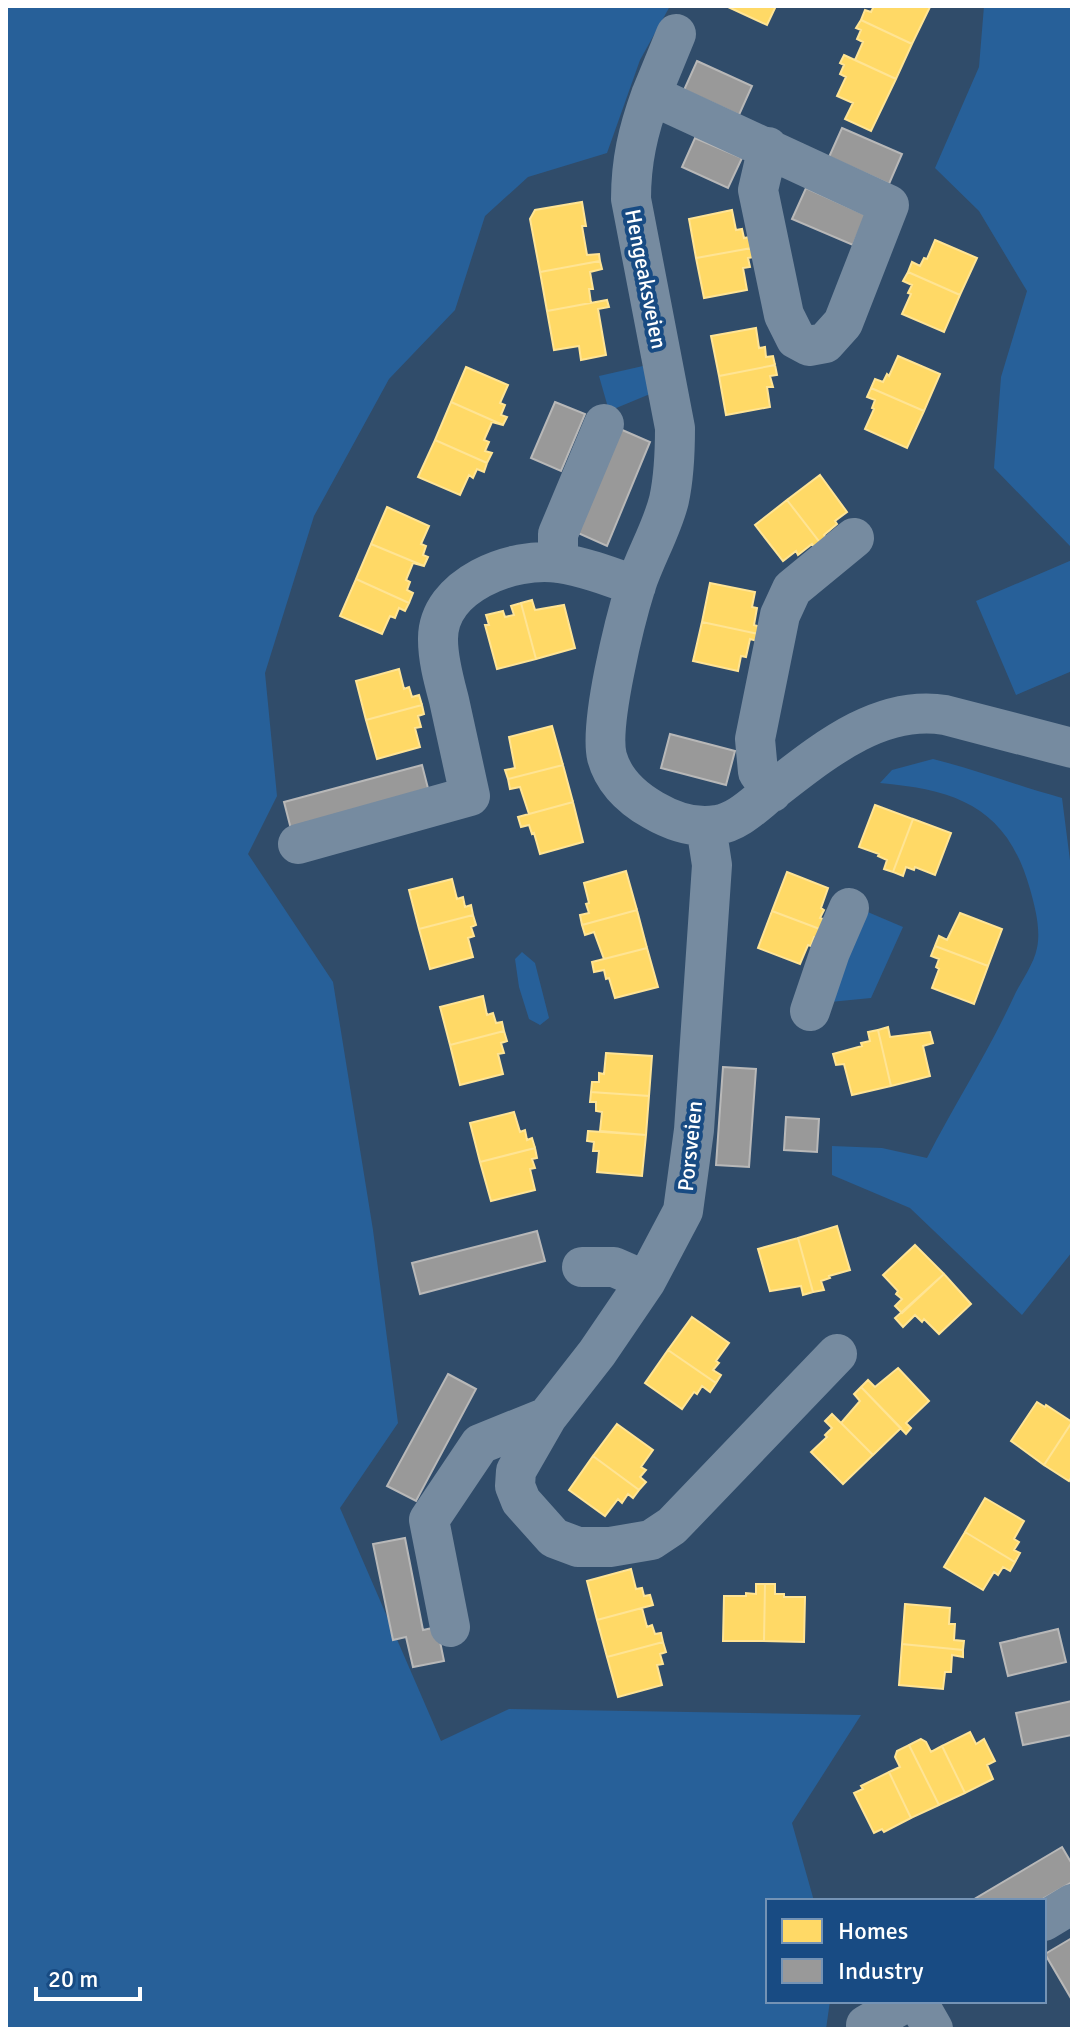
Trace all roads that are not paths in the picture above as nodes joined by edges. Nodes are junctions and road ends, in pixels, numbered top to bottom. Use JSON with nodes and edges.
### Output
{"nodes":[{"id":1,"x":676,"y":34,"type":"dead end"},
{"id":2,"x":651,"y":95,"type":"junction"},
{"id":3,"x":768,"y":147,"type":"junction"},
{"id":4,"x":604,"y":424,"type":"dead end"},
{"id":5,"x":854,"y":538,"type":"dead end"},
{"id":6,"x":558,"y":563,"type":"junction"},
{"id":7,"x":636,"y":586,"type":"junction"},
{"id":8,"x":1072,"y":748,"type":"edge"},
{"id":9,"x":772,"y":792,"type":"junction"},
{"id":10,"x":706,"y":826,"type":"junction"},
{"id":11,"x":298,"y":844,"type":"dead end"},
{"id":12,"x":849,"y":908,"type":"dead end"},
{"id":13,"x":810,"y":1011,"type":"dead end"},
{"id":14,"x":582,"y":1267,"type":"dead end"},
{"id":15,"x":646,"y":1281,"type":"junction"},
{"id":16,"x":837,"y":1354,"type":"dead end"},
{"id":17,"x":547,"y":1417,"type":"junction"},
{"id":18,"x":450,"y":1627,"type":"dead end"},
{"id":19,"x":1072,"y":1904,"type":"edge"},
{"id":20,"x":1046,"y":1920,"type":"edge"},
{"id":21,"x":904,"y":2003,"type":"edge"},
{"id":22,"x":918,"y":2003,"type":"edge"},
{"id":23,"x":866,"y":2025,"type":"dead end"},
{"id":24,"x":933,"y":2029,"type":"edge"}],
"edges":[{"from":1,"to":2,"type":"street","name":"Hengeaksveien"},
{"from":2,"to":3,"type":"street"},
{"from":2,"to":7,"type":"street","name":"Hengeaksveien"},
{"from":3,"to":3,"type":"street"},
{"from":4,"to":6,"type":"street"},
{"from":5,"to":9,"type":"street"},
{"from":6,"to":7,"type":"street"},
{"from":6,"to":11,"type":"street"},
{"from":7,"to":10,"type":"street","name":"Hengeaksveien"},
{"from":8,"to":9,"type":"street"},
{"from":9,"to":10,"type":"street"},
{"from":10,"to":15,"type":"street","name":"Porsveien"},
{"from":12,"to":13,"type":"street"},
{"from":14,"to":15,"type":"street"},
{"from":15,"to":17,"type":"street","name":"Porsveien"},
{"from":16,"to":17,"type":"street","name":"Porsveien"},
{"from":17,"to":18,"type":"street"},
{"from":19,"to":20,"type":"street"},
{"from":21,"to":23,"type":"street"},
{"from":22,"to":24,"type":"street"}]}
